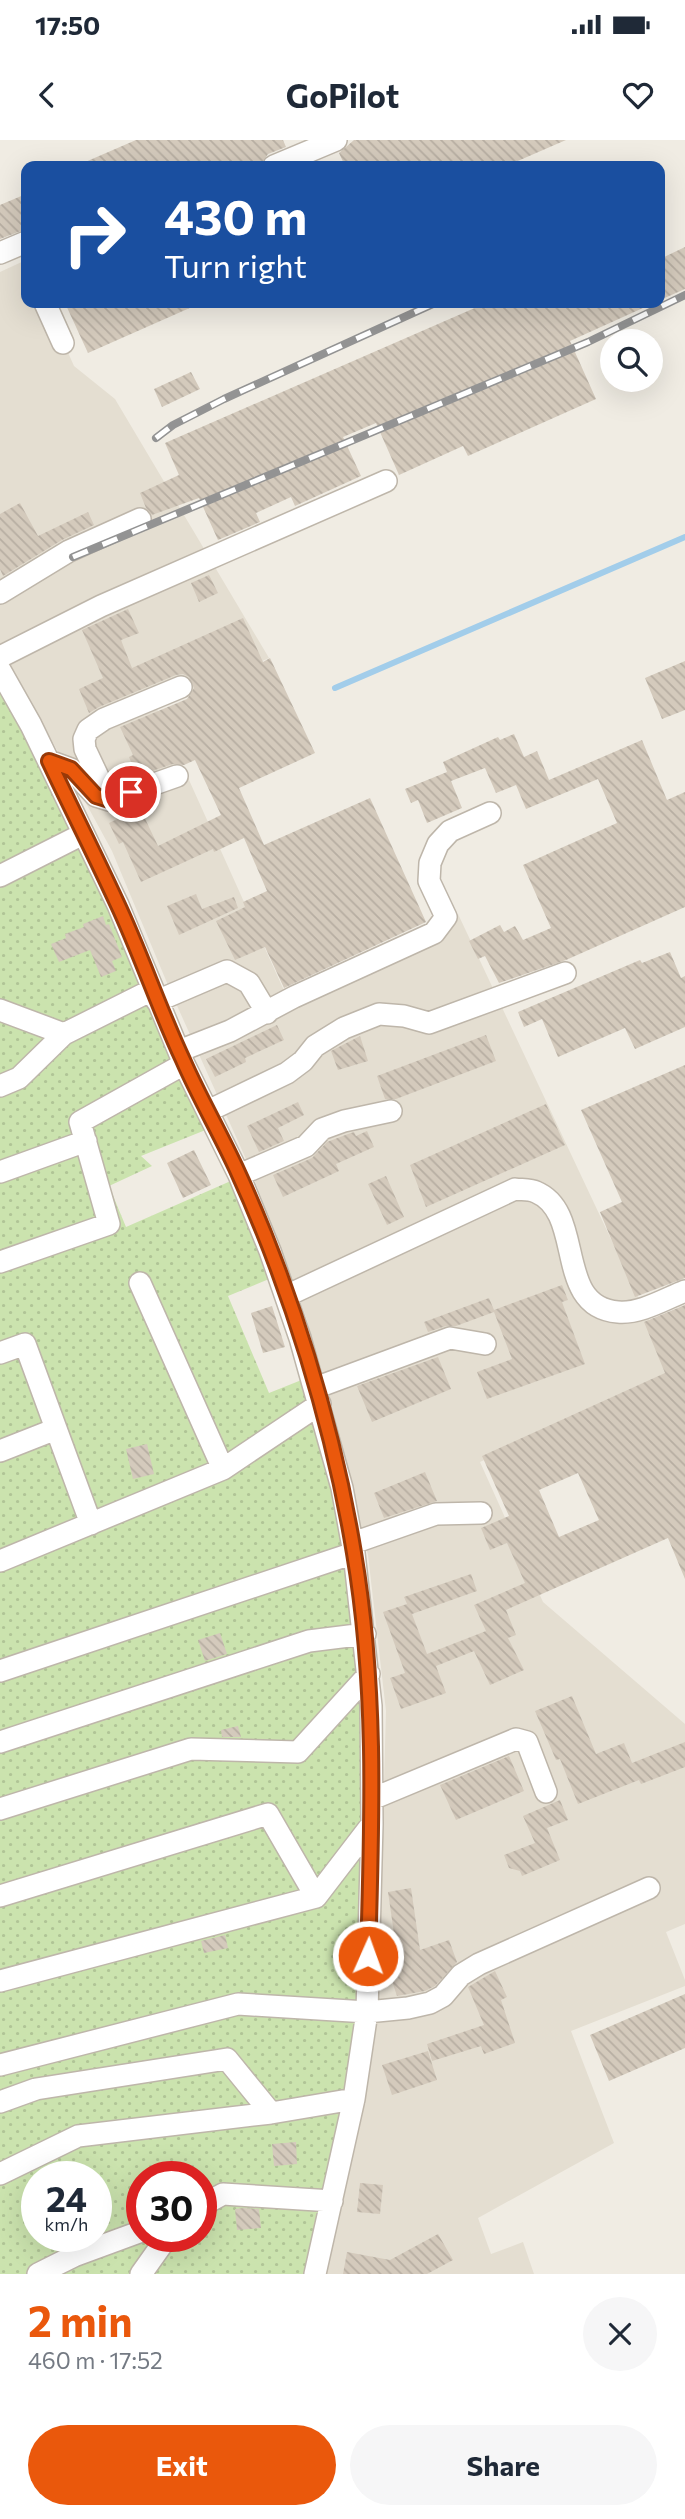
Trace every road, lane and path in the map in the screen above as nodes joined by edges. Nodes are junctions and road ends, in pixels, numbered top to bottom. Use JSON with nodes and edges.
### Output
{"nodes":[{"id":1,"x":336,"y":140,"type":"edge"},
{"id":2,"x":302,"y":153,"type":"edge"},
{"id":3,"x":285,"y":161,"type":"edge"},
{"id":4,"x":47,"y":308,"type":"edge"},
{"id":5,"x":63,"y":343,"type":"dead end"},
{"id":6,"x":386,"y":481,"type":"dead end"},
{"id":7,"x":140,"y":519,"type":"dead end"},
{"id":8,"x":0,"y":593,"type":"edge"},
{"id":9,"x":0,"y":657,"type":"edge"},
{"id":10,"x":0,"y":670,"type":"edge"},
{"id":11,"x":181,"y":687,"type":"dead end"},
{"id":12,"x":49,"y":761,"type":"junction"},
{"id":13,"x":177,"y":776,"type":"dead end"},
{"id":14,"x":109,"y":800,"type":"junction"},
{"id":15,"x":490,"y":813,"type":"dead end"},
{"id":16,"x":83,"y":834,"type":"junction"},
{"id":17,"x":0,"y":876,"type":"edge"},
{"id":18,"x":565,"y":973,"type":"dead end"},
{"id":19,"x":154,"y":996,"type":"junction"},
{"id":20,"x":0,"y":1010,"type":"edge"},
{"id":21,"x":267,"y":1013,"type":"junction"},
{"id":22,"x":64,"y":1034,"type":"junction"},
{"id":23,"x":181,"y":1057,"type":"junction"},
{"id":24,"x":0,"y":1086,"type":"edge"},
{"id":25,"x":208,"y":1111,"type":"junction"},
{"id":26,"x":391,"y":1111,"type":"dead end"},
{"id":27,"x":86,"y":1141,"type":"junction"},
{"id":28,"x":0,"y":1172,"type":"edge"},
{"id":29,"x":239,"y":1175,"type":"junction"},
{"id":30,"x":0,"y":1262,"type":"edge"},
{"id":31,"x":140,"y":1283,"type":"dead end"},
{"id":32,"x":685,"y":1291,"type":"edge"},
{"id":33,"x":286,"y":1296,"type":"junction"},
{"id":34,"x":485,"y":1344,"type":"dead end"},
{"id":35,"x":0,"y":1353,"type":"edge"},
{"id":36,"x":318,"y":1396,"type":"junction"},
{"id":37,"x":56,"y":1429,"type":"junction"},
{"id":38,"x":0,"y":1451,"type":"edge"},
{"id":39,"x":223,"y":1469,"type":"junction"},
{"id":40,"x":481,"y":1513,"type":"dead end"},
{"id":41,"x":91,"y":1524,"type":"junction"},
{"id":42,"x":353,"y":1548,"type":"junction"},
{"id":43,"x":0,"y":1561,"type":"edge"},
{"id":44,"x":365,"y":1634,"type":"junction"},
{"id":45,"x":0,"y":1671,"type":"edge"},
{"id":46,"x":369,"y":1674,"type":"junction"},
{"id":47,"x":0,"y":1742,"type":"edge"},
{"id":48,"x":546,"y":1792,"type":"dead end"},
{"id":49,"x":372,"y":1799,"type":"junction"},
{"id":50,"x":0,"y":1809,"type":"edge"},
{"id":51,"x":372,"y":1824,"type":"junction"},
{"id":52,"x":649,"y":1888,"type":"dead end"},
{"id":53,"x":0,"y":1896,"type":"edge"},
{"id":54,"x":316,"y":1896,"type":"junction"},
{"id":55,"x":0,"y":1981,"type":"edge"},
{"id":56,"x":367,"y":2012,"type":"junction"},
{"id":57,"x":0,"y":2065,"type":"edge"},
{"id":58,"x":354,"y":2099,"type":"junction"},
{"id":59,"x":0,"y":2102,"type":"edge"},
{"id":60,"x":271,"y":2113,"type":"junction"},
{"id":61,"x":0,"y":2174,"type":"edge"},
{"id":62,"x":217,"y":2197,"type":"edge"},
{"id":63,"x":332,"y":2200,"type":"junction"},
{"id":64,"x":126,"y":2237,"type":"edge"},
{"id":65,"x":157,"y":2252,"type":"edge"},
{"id":66,"x":312,"y":2273,"type":"edge"},
{"id":67,"x":38,"y":2274,"type":"edge"},
{"id":68,"x":141,"y":2274,"type":"edge"}],
"edges":[{"from":1,"to":2,"type":"street"},
{"from":2,"to":3,"type":"street"},
{"from":4,"to":5,"type":"street"},
{"from":6,"to":9,"type":"street"},
{"from":7,"to":8,"type":"street"},
{"from":10,"to":12,"type":"street"},
{"from":11,"to":14,"type":"street"},
{"from":12,"to":14,"type":"street"},
{"from":12,"to":16,"type":"street"},
{"from":13,"to":14,"type":"street"},
{"from":15,"to":21,"type":"street"},
{"from":16,"to":17,"type":"street"},
{"from":16,"to":19,"type":"street"},
{"from":18,"to":25,"type":"street"},
{"from":19,"to":21,"type":"street"},
{"from":19,"to":22,"type":"street"},
{"from":19,"to":23,"type":"street"},
{"from":20,"to":22,"type":"street"},
{"from":21,"to":23,"type":"street"},
{"from":22,"to":24,"type":"street"},
{"from":23,"to":25,"type":"street"},
{"from":23,"to":27,"type":"street"},
{"from":25,"to":29,"type":"street"},
{"from":26,"to":29,"type":"street"},
{"from":27,"to":28,"type":"street"},
{"from":27,"to":30,"type":"street"},
{"from":29,"to":33,"type":"street"},
{"from":31,"to":39,"type":"street"},
{"from":32,"to":33,"type":"street"},
{"from":33,"to":36,"type":"street"},
{"from":34,"to":36,"type":"street"},
{"from":35,"to":37,"type":"street"},
{"from":36,"to":39,"type":"street"},
{"from":36,"to":42,"type":"street"},
{"from":37,"to":38,"type":"street"},
{"from":37,"to":41,"type":"street"},
{"from":39,"to":41,"type":"street"},
{"from":40,"to":42,"type":"street"},
{"from":41,"to":43,"type":"street"},
{"from":42,"to":44,"type":"street"},
{"from":42,"to":45,"type":"street"},
{"from":44,"to":46,"type":"street"},
{"from":44,"to":47,"type":"street"},
{"from":46,"to":49,"type":"street"},
{"from":46,"to":50,"type":"street"},
{"from":48,"to":49,"type":"street"},
{"from":49,"to":51,"type":"street"},
{"from":51,"to":54,"type":"street"},
{"from":51,"to":56,"type":"street"},
{"from":52,"to":56,"type":"street"},
{"from":53,"to":54,"type":"street"},
{"from":54,"to":55,"type":"street"},
{"from":56,"to":57,"type":"street"},
{"from":56,"to":58,"type":"street"},
{"from":58,"to":60,"type":"street"},
{"from":58,"to":63,"type":"street"},
{"from":59,"to":60,"type":"street"},
{"from":60,"to":61,"type":"street"},
{"from":62,"to":63,"type":"street"},
{"from":63,"to":66,"type":"street"},
{"from":64,"to":67,"type":"street"},
{"from":65,"to":68,"type":"street"}]}
